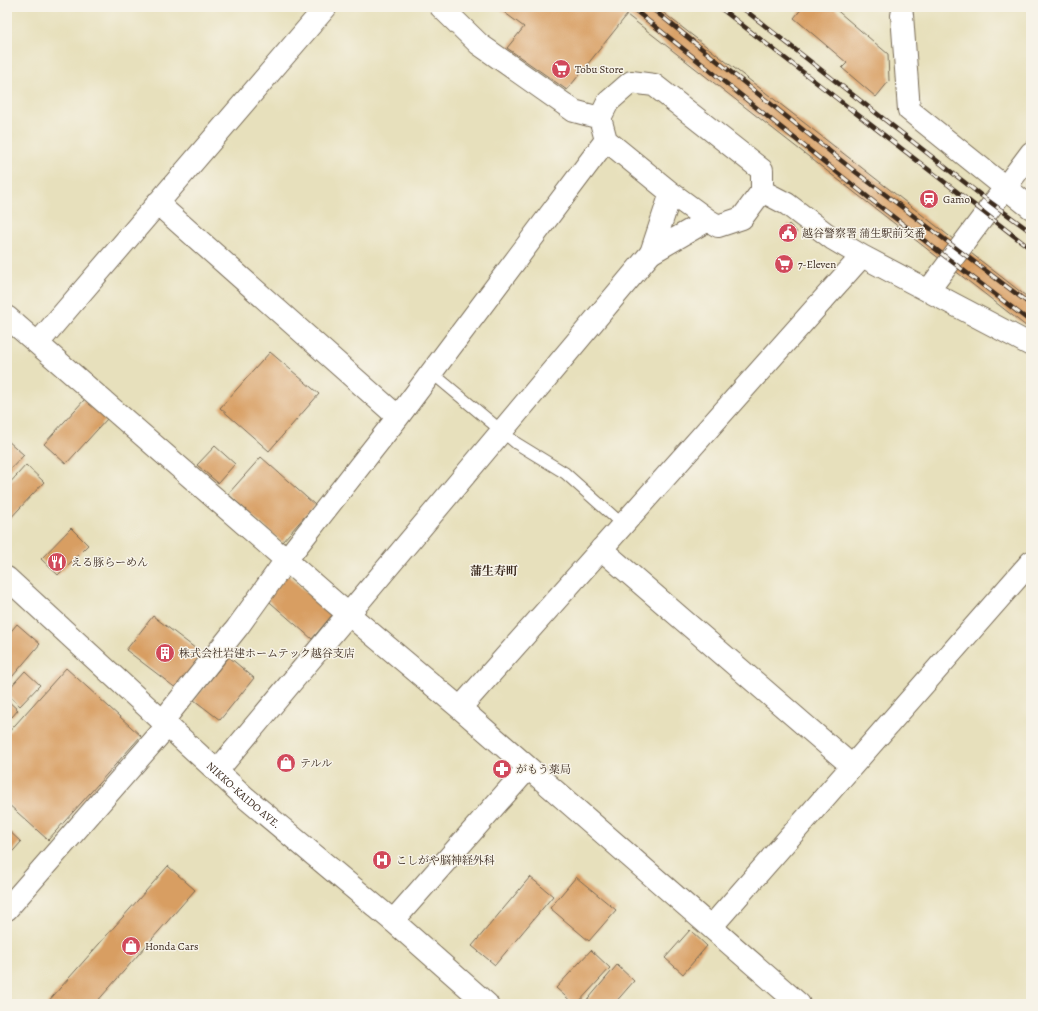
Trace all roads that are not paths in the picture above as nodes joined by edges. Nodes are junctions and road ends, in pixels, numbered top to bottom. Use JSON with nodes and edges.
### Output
{"nodes":[{"id":1,"x":326,"y":7,"type":"edge"},
{"id":2,"x":441,"y":7,"type":"edge"},
{"id":3,"x":900,"y":10,"type":"edge"},
{"id":4,"x":600,"y":118,"type":"junction"},
{"id":5,"x":606,"y":140,"type":"junction"},
{"id":6,"x":1031,"y":153,"type":"edge"},
{"id":7,"x":1005,"y":187,"type":"junction"},
{"id":8,"x":762,"y":192,"type":"junction"},
{"id":9,"x":671,"y":193,"type":"junction"},
{"id":10,"x":157,"y":204,"type":"junction"},
{"id":11,"x":1031,"y":208,"type":"edge"},
{"id":12,"x":708,"y":220,"type":"junction"},
{"id":13,"x":651,"y":253,"type":"junction"},
{"id":14,"x":862,"y":256,"type":"junction"},
{"id":15,"x":928,"y":290,"type":"junction"},
{"id":16,"x":7,"y":317,"type":"edge"},
{"id":17,"x":38,"y":343,"type":"junction"},
{"id":18,"x":1031,"y":345,"type":"edge"},
{"id":19,"x":431,"y":372,"type":"junction"},
{"id":20,"x":398,"y":417,"type":"junction"},
{"id":21,"x":501,"y":432,"type":"junction"},
{"id":22,"x":623,"y":525,"type":"junction"},
{"id":23,"x":601,"y":549,"type":"junction"},
{"id":24,"x":286,"y":560,"type":"junction"},
{"id":25,"x":1031,"y":562,"type":"edge"},
{"id":26,"x":7,"y":578,"type":"edge"},
{"id":27,"x":349,"y":614,"type":"junction"},
{"id":28,"x":460,"y":708,"type":"junction"},
{"id":29,"x":165,"y":724,"type":"junction"},
{"id":30,"x":852,"y":766,"type":"junction"},
{"id":31,"x":528,"y":768,"type":"junction"},
{"id":32,"x":217,"y":771,"type":"junction"},
{"id":33,"x":7,"y":909,"type":"edge"},
{"id":34,"x":393,"y":921,"type":"junction"},
{"id":35,"x":711,"y":927,"type":"junction"},
{"id":36,"x":487,"y":1004,"type":"edge"},
{"id":37,"x":799,"y":1004,"type":"edge"}],
"edges":[{"from":1,"to":10,"type":"street"},
{"from":2,"to":4,"type":"street"},
{"from":3,"to":7,"type":"street"},
{"from":4,"to":5,"type":"street"},
{"from":4,"to":8,"type":"street"},
{"from":5,"to":9,"type":"street"},
{"from":5,"to":19,"type":"street"},
{"from":6,"to":7,"type":"street"},
{"from":7,"to":11,"type":"street"},
{"from":7,"to":15,"type":"street"},
{"from":8,"to":12,"type":"street"},
{"from":8,"to":14,"type":"street"},
{"from":9,"to":12,"type":"street"},
{"from":9,"to":13,"type":"street"},
{"from":10,"to":17,"type":"street"},
{"from":10,"to":20,"type":"street"},
{"from":12,"to":13,"type":"street"},
{"from":13,"to":21,"type":"street"},
{"from":14,"to":15,"type":"street"},
{"from":14,"to":22,"type":"street"},
{"from":15,"to":18,"type":"street"},
{"from":16,"to":17,"type":"street"},
{"from":17,"to":24,"type":"street"},
{"from":19,"to":20,"type":"street"},
{"from":19,"to":21,"type":"lane"},
{"from":20,"to":24,"type":"street"},
{"from":21,"to":22,"type":"lane"},
{"from":21,"to":27,"type":"street"},
{"from":22,"to":23,"type":"street"},
{"from":23,"to":28,"type":"street"},
{"from":23,"to":30,"type":"street"},
{"from":24,"to":27,"type":"street"},
{"from":24,"to":29,"type":"street"},
{"from":25,"to":30,"type":"street"},
{"from":26,"to":29,"type":"street","name":"NIKKO-KAIDO AVE."},
{"from":27,"to":28,"type":"street"},
{"from":27,"to":32,"type":"street"},
{"from":28,"to":31,"type":"street"},
{"from":29,"to":32,"type":"street","name":"NIKKO-KAIDO AVE."},
{"from":29,"to":33,"type":"street"},
{"from":30,"to":35,"type":"street"},
{"from":31,"to":34,"type":"street"},
{"from":31,"to":35,"type":"street"},
{"from":32,"to":34,"type":"street","name":"NIKKO-KAIDO AVE."},
{"from":34,"to":36,"type":"street","name":"NIKKO-KAIDO AVE."},
{"from":35,"to":37,"type":"street"}]}
